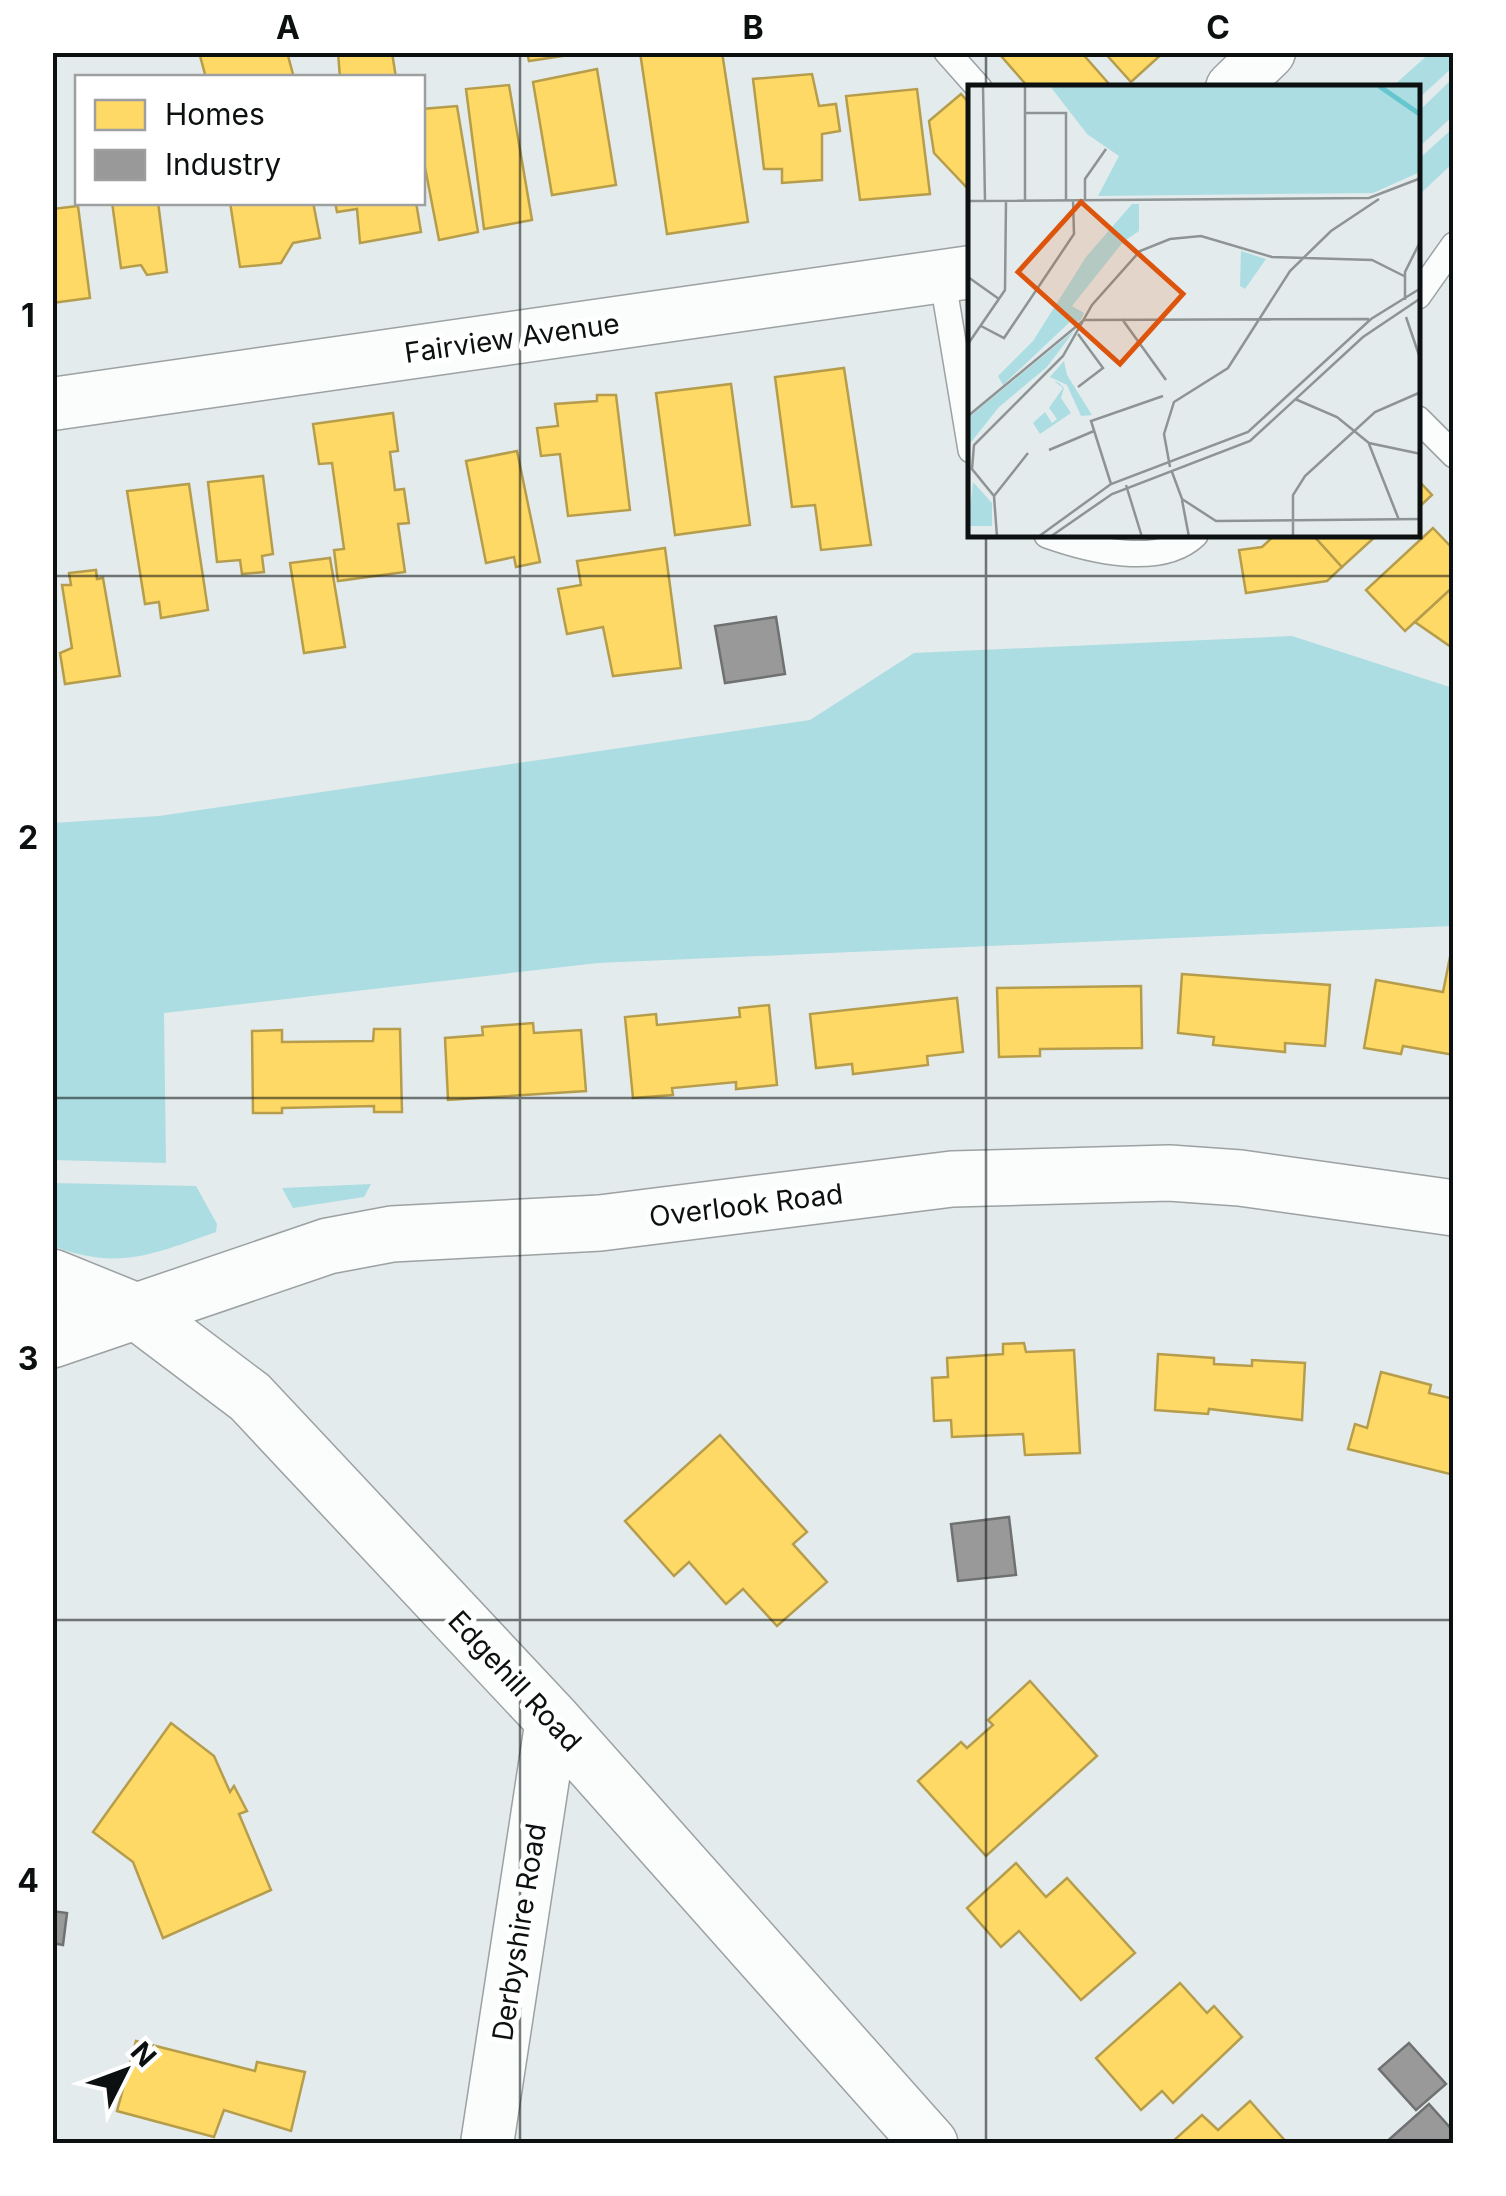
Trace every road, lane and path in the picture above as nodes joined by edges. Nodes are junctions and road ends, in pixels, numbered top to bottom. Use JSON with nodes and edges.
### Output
{"nodes":[{"id":1,"x":947,"y":52,"type":"edge"},
{"id":2,"x":1269,"y":52,"type":"edge"},
{"id":3,"x":976,"y":85,"type":"edge"},
{"id":4,"x":1235,"y":85,"type":"edge"},
{"id":5,"x":1449,"y":261,"type":"edge"},
{"id":6,"x":956,"y":274,"type":"edge"},
{"id":7,"x":1421,"y":293,"type":"edge"},
{"id":8,"x":52,"y":404,"type":"edge"},
{"id":9,"x":968,"y":415,"type":"edge"},
{"id":10,"x":1421,"y":422,"type":"edge"},
{"id":11,"x":1454,"y":454,"type":"edge"},
{"id":12,"x":1060,"y":538,"type":"edge"},
{"id":13,"x":1192,"y":538,"type":"edge"},
{"id":14,"x":1454,"y":1208,"type":"edge"},
{"id":15,"x":52,"y":1277,"type":"edge"},
{"id":16,"x":136,"y":1312,"type":"junction"},
{"id":17,"x":52,"y":1340,"type":"edge"},
{"id":18,"x":552,"y":1720,"type":"junction"},
{"id":19,"x":487,"y":2144,"type":"edge"},
{"id":20,"x":930,"y":2144,"type":"edge"}],
"edges":[{"from":1,"to":3,"type":"lane"},
{"from":2,"to":4,"type":"street"},
{"from":5,"to":7,"type":"lane"},
{"from":6,"to":8,"type":"street","name":"Fairview Avenue"},
{"from":6,"to":9,"type":"lane"},
{"from":10,"to":11,"type":"lane"},
{"from":12,"to":13,"type":"lane"},
{"from":14,"to":16,"type":"street","name":"Overlook Road"},
{"from":15,"to":16,"type":"street","name":"Edgehill Road"},
{"from":16,"to":17,"type":"street","name":"Overlook Road"},
{"from":16,"to":18,"type":"street","name":"Edgehill Road"},
{"from":18,"to":19,"type":"street","name":"Derbyshire Road"},
{"from":18,"to":20,"type":"street","name":"Edgehill Road"}]}
